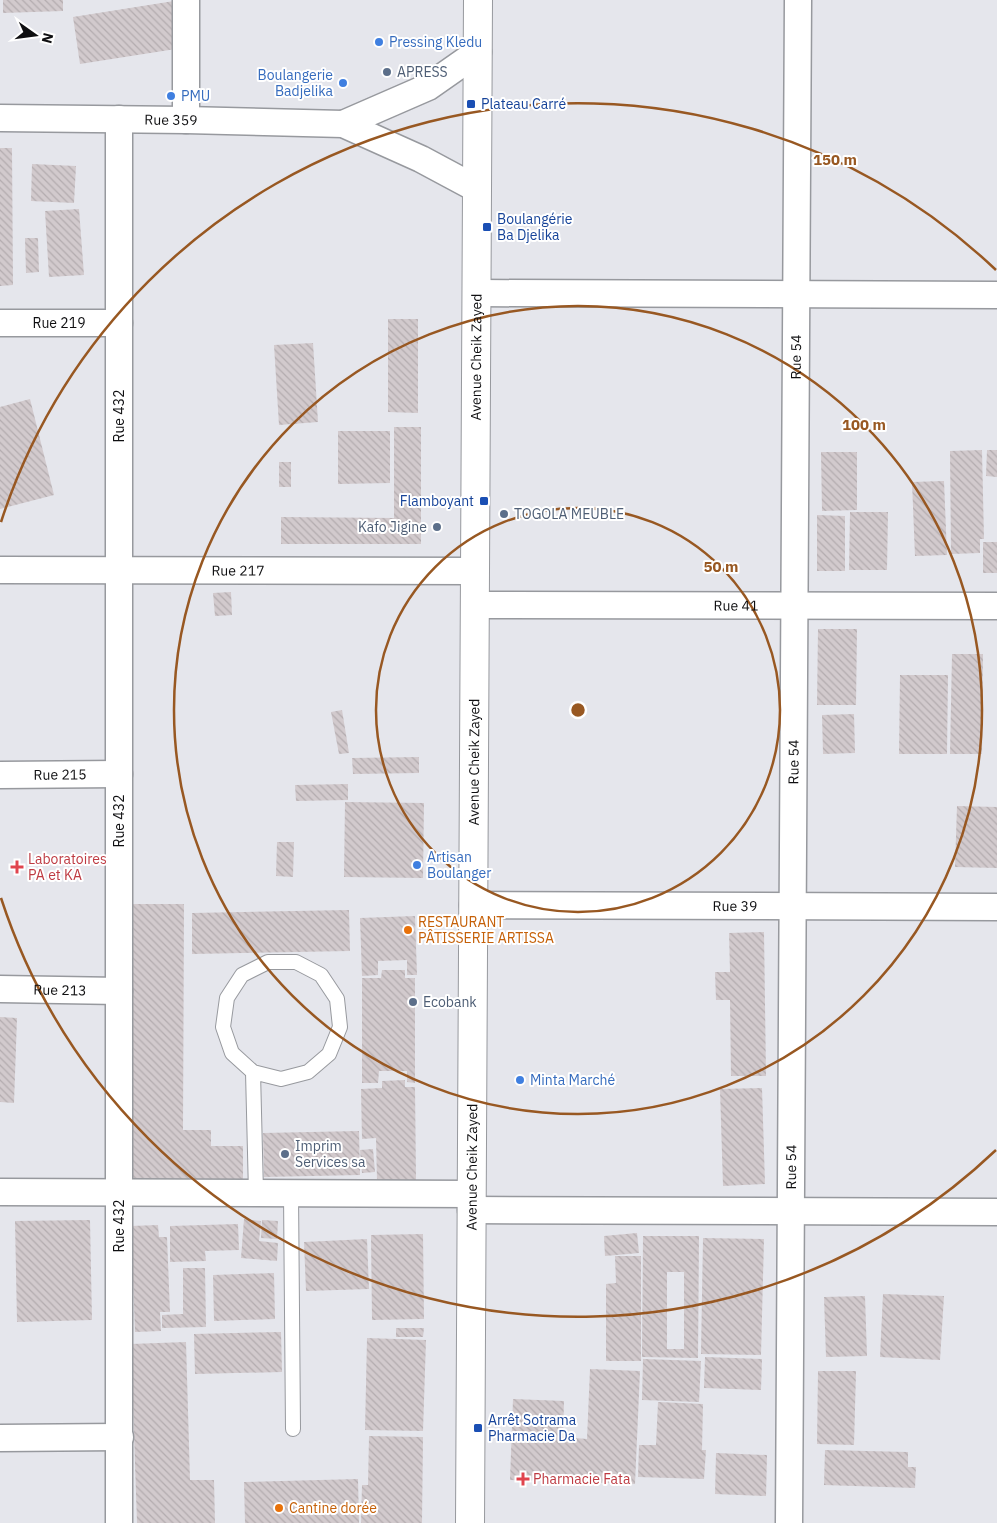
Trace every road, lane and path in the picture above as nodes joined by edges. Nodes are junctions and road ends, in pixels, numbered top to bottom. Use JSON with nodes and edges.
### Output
{"nodes":[{"id":1,"x":186,"y":0,"type":"edge"},
{"id":2,"x":478,"y":0,"type":"edge"},
{"id":3,"x":798,"y":0,"type":"edge"},
{"id":4,"x":478,"y":52,"type":"junction"},
{"id":5,"x":0,"y":118,"type":"edge"},
{"id":6,"x":119,"y":119,"type":"junction"},
{"id":7,"x":186,"y":120,"type":"junction"},
{"id":8,"x":342,"y":124,"type":"junction"},
{"id":9,"x":477,"y":189,"type":"junction"},
{"id":10,"x":476,"y":293,"type":"junction"},
{"id":11,"x":796,"y":294,"type":"junction"},
{"id":12,"x":997,"y":295,"type":"edge"},
{"id":13,"x":0,"y":323,"type":"edge"},
{"id":14,"x":119,"y":323,"type":"junction"},
{"id":15,"x":0,"y":570,"type":"edge"},
{"id":16,"x":119,"y":570,"type":"junction"},
{"id":17,"x":475,"y":571,"type":"junction"},
{"id":18,"x":475,"y":605,"type":"junction"},
{"id":19,"x":794,"y":606,"type":"junction"},
{"id":20,"x":997,"y":606,"type":"edge"},
{"id":21,"x":119,"y":774,"type":"junction"},
{"id":22,"x":0,"y":775,"type":"edge"},
{"id":23,"x":473,"y":905,"type":"junction"},
{"id":24,"x":793,"y":906,"type":"junction"},
{"id":25,"x":997,"y":907,"type":"edge"},
{"id":26,"x":0,"y":989,"type":"edge"},
{"id":27,"x":119,"y":991,"type":"junction"},
{"id":28,"x":253,"y":1072,"type":"junction"},
{"id":29,"x":0,"y":1192,"type":"edge"},
{"id":30,"x":119,"y":1192,"type":"junction"},
{"id":31,"x":256,"y":1193,"type":"junction"},
{"id":32,"x":291,"y":1193,"type":"junction"},
{"id":33,"x":471,"y":1202,"type":"junction"},
{"id":34,"x":791,"y":1211,"type":"junction"},
{"id":35,"x":997,"y":1212,"type":"edge"},
{"id":36,"x":293,"y":1429,"type":"dead end"},
{"id":37,"x":120,"y":1436,"type":"junction"},
{"id":38,"x":0,"y":1438,"type":"edge"},
{"id":39,"x":119,"y":1523,"type":"edge"},
{"id":40,"x":470,"y":1523,"type":"edge"},
{"id":41,"x":789,"y":1523,"type":"edge"}],
"edges":[{"from":1,"to":7,"type":"street"},
{"from":2,"to":4,"type":"main road","name":"Avenue Cheik Zayed"},
{"from":3,"to":11,"type":"street","name":"Rue 54"},
{"from":4,"to":8,"type":"street"},
{"from":4,"to":9,"type":"main road","name":"Avenue Cheik Zayed"},
{"from":5,"to":6,"type":"street","name":"Rue 359"},
{"from":6,"to":7,"type":"street","name":"Rue 359"},
{"from":6,"to":14,"type":"street","name":"Rue 432"},
{"from":7,"to":8,"type":"street","name":"Rue 359"},
{"from":8,"to":9,"type":"street"},
{"from":9,"to":10,"type":"main road","name":"Avenue Cheik Zayed"},
{"from":10,"to":11,"type":"street"},
{"from":10,"to":17,"type":"main road","name":"Avenue Cheik Zayed"},
{"from":11,"to":12,"type":"street"},
{"from":11,"to":19,"type":"street","name":"Rue 54"},
{"from":13,"to":14,"type":"street","name":"Rue 219"},
{"from":14,"to":16,"type":"street","name":"Rue 432"},
{"from":15,"to":16,"type":"street","name":"Rue 217"},
{"from":16,"to":17,"type":"street","name":"Rue 217"},
{"from":16,"to":21,"type":"street","name":"Rue 432"},
{"from":17,"to":18,"type":"main road","name":"Avenue Cheik Zayed"},
{"from":18,"to":19,"type":"street","name":"Rue 41"},
{"from":18,"to":23,"type":"main road","name":"Avenue Cheik Zayed"},
{"from":19,"to":20,"type":"street","name":"Rue 41"},
{"from":19,"to":24,"type":"street","name":"Rue 54"},
{"from":21,"to":22,"type":"street","name":"Rue 215"},
{"from":21,"to":27,"type":"street","name":"Rue 432"},
{"from":23,"to":24,"type":"street","name":"Rue 39"},
{"from":23,"to":33,"type":"main road","name":"Avenue Cheik Zayed"},
{"from":24,"to":25,"type":"street","name":"Rue 39"},
{"from":24,"to":34,"type":"street","name":"Rue 54"},
{"from":26,"to":27,"type":"street","name":"Rue 213"},
{"from":27,"to":30,"type":"street","name":"Rue 432"},
{"from":28,"to":28,"type":"lane"},
{"from":28,"to":31,"type":"lane"},
{"from":29,"to":30,"type":"street"},
{"from":30,"to":31,"type":"street"},
{"from":30,"to":37,"type":"street","name":"Rue 432"},
{"from":31,"to":32,"type":"street"},
{"from":32,"to":33,"type":"street"},
{"from":32,"to":36,"type":"lane"},
{"from":33,"to":34,"type":"street"},
{"from":33,"to":40,"type":"main road","name":"Avenue Cheik Zayed"},
{"from":34,"to":35,"type":"street"},
{"from":34,"to":41,"type":"street","name":"Rue 54"},
{"from":37,"to":38,"type":"street"},
{"from":37,"to":39,"type":"street","name":"Rue 432"}]}
